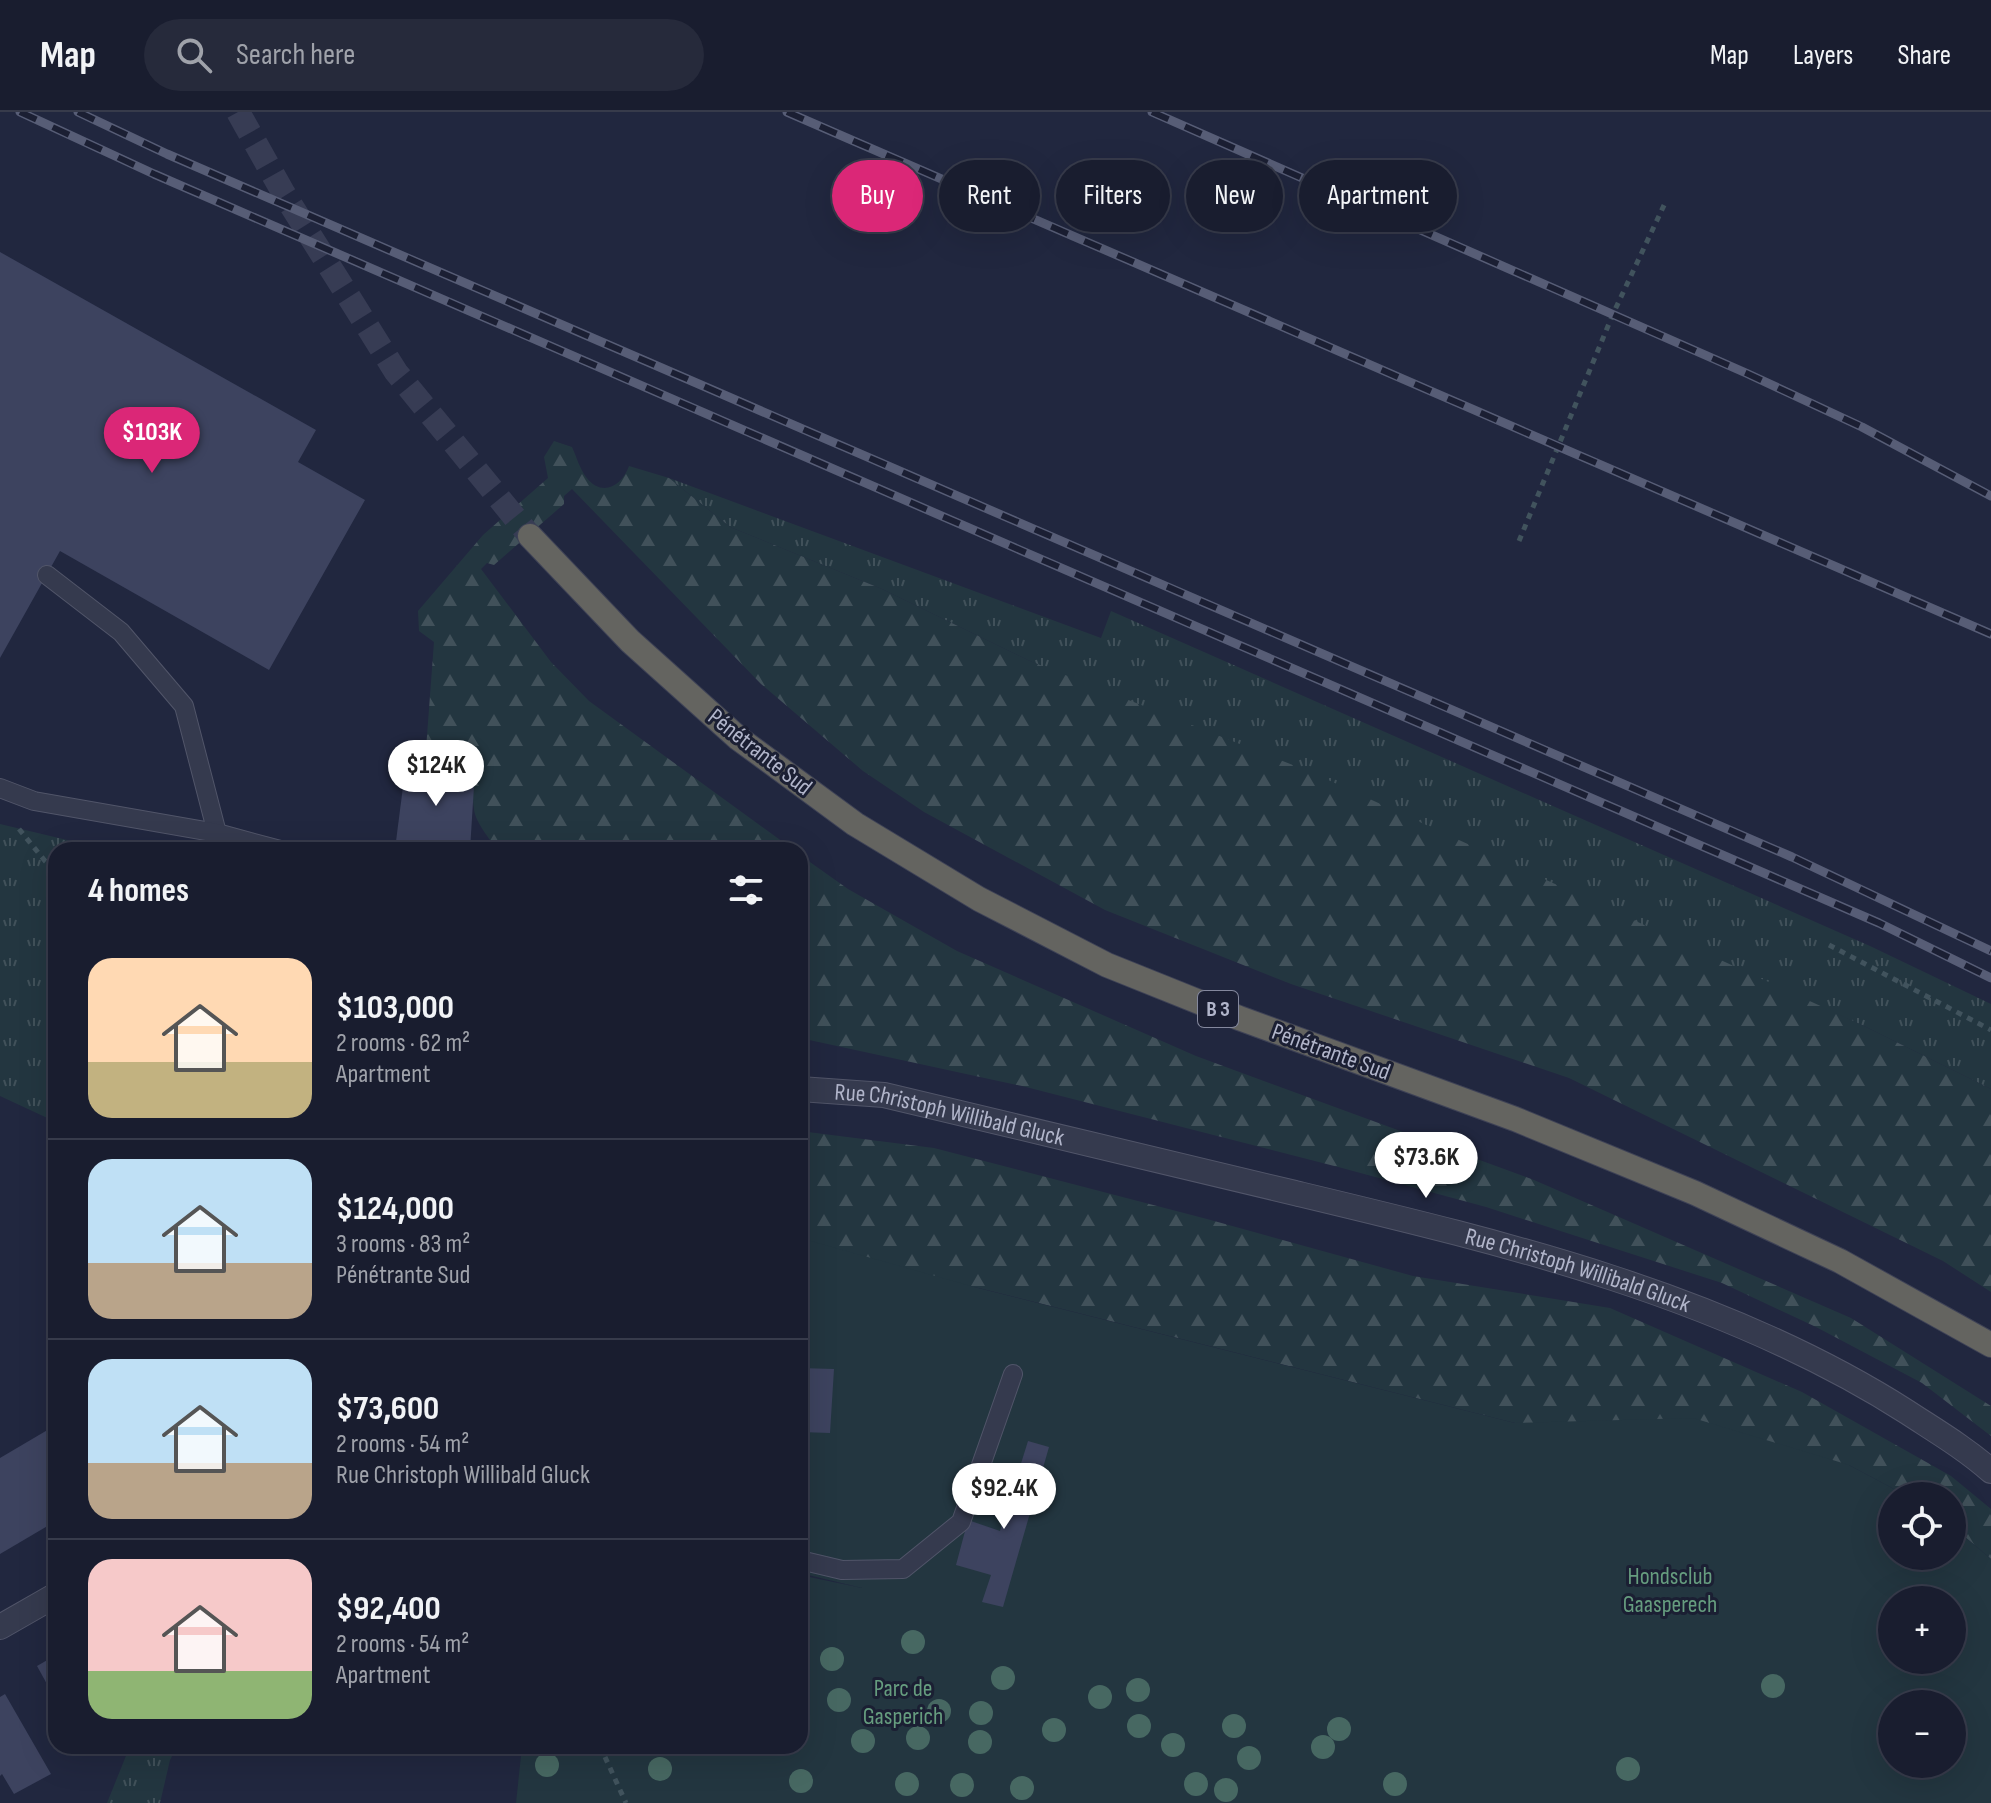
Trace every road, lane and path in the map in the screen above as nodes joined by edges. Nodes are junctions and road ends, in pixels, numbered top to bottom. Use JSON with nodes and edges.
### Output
{"nodes":[{"id":1,"x":1666,"y":201,"type":"dead end"},
{"id":2,"x":530,"y":536,"type":"tunnel mouth"},
{"id":3,"x":1519,"y":541,"type":"dead end"},
{"id":4,"x":47,"y":575,"type":"dead end"},
{"id":5,"x":0,"y":788,"type":"edge"},
{"id":6,"x":21,"y":829,"type":"dead end"},
{"id":7,"x":217,"y":833,"type":"junction"},
{"id":8,"x":250,"y":842,"type":"edge"},
{"id":9,"x":48,"y":863,"type":"edge"},
{"id":10,"x":1829,"y":945,"type":"dead end"},
{"id":11,"x":1991,"y":1030,"type":"edge"},
{"id":12,"x":808,"y":1090,"type":"edge"},
{"id":13,"x":1991,"y":1345,"type":"edge"},
{"id":14,"x":1013,"y":1374,"type":"dead end"},
{"id":15,"x":1991,"y":1471,"type":"edge"},
{"id":16,"x":808,"y":1562,"type":"edge"},
{"id":17,"x":48,"y":1600,"type":"edge"},
{"id":18,"x":0,"y":1627,"type":"edge"},
{"id":19,"x":604,"y":1754,"type":"edge"},
{"id":20,"x":626,"y":1803,"type":"edge"}],
"edges":[{"from":1,"to":3,"type":"path"},
{"from":2,"to":13,"type":"highway","name":"Pénétrante Sud","number":"B 3"},
{"from":4,"to":7,"type":"lane"},
{"from":5,"to":7,"type":"lane"},
{"from":6,"to":9,"type":"path"},
{"from":7,"to":8,"type":"lane"},
{"from":10,"to":11,"type":"path"},
{"from":12,"to":15,"type":"street","name":"Rue Christoph Willibald Gluck"},
{"from":14,"to":16,"type":"lane"},
{"from":17,"to":18,"type":"street"},
{"from":19,"to":20,"type":"path"}]}
